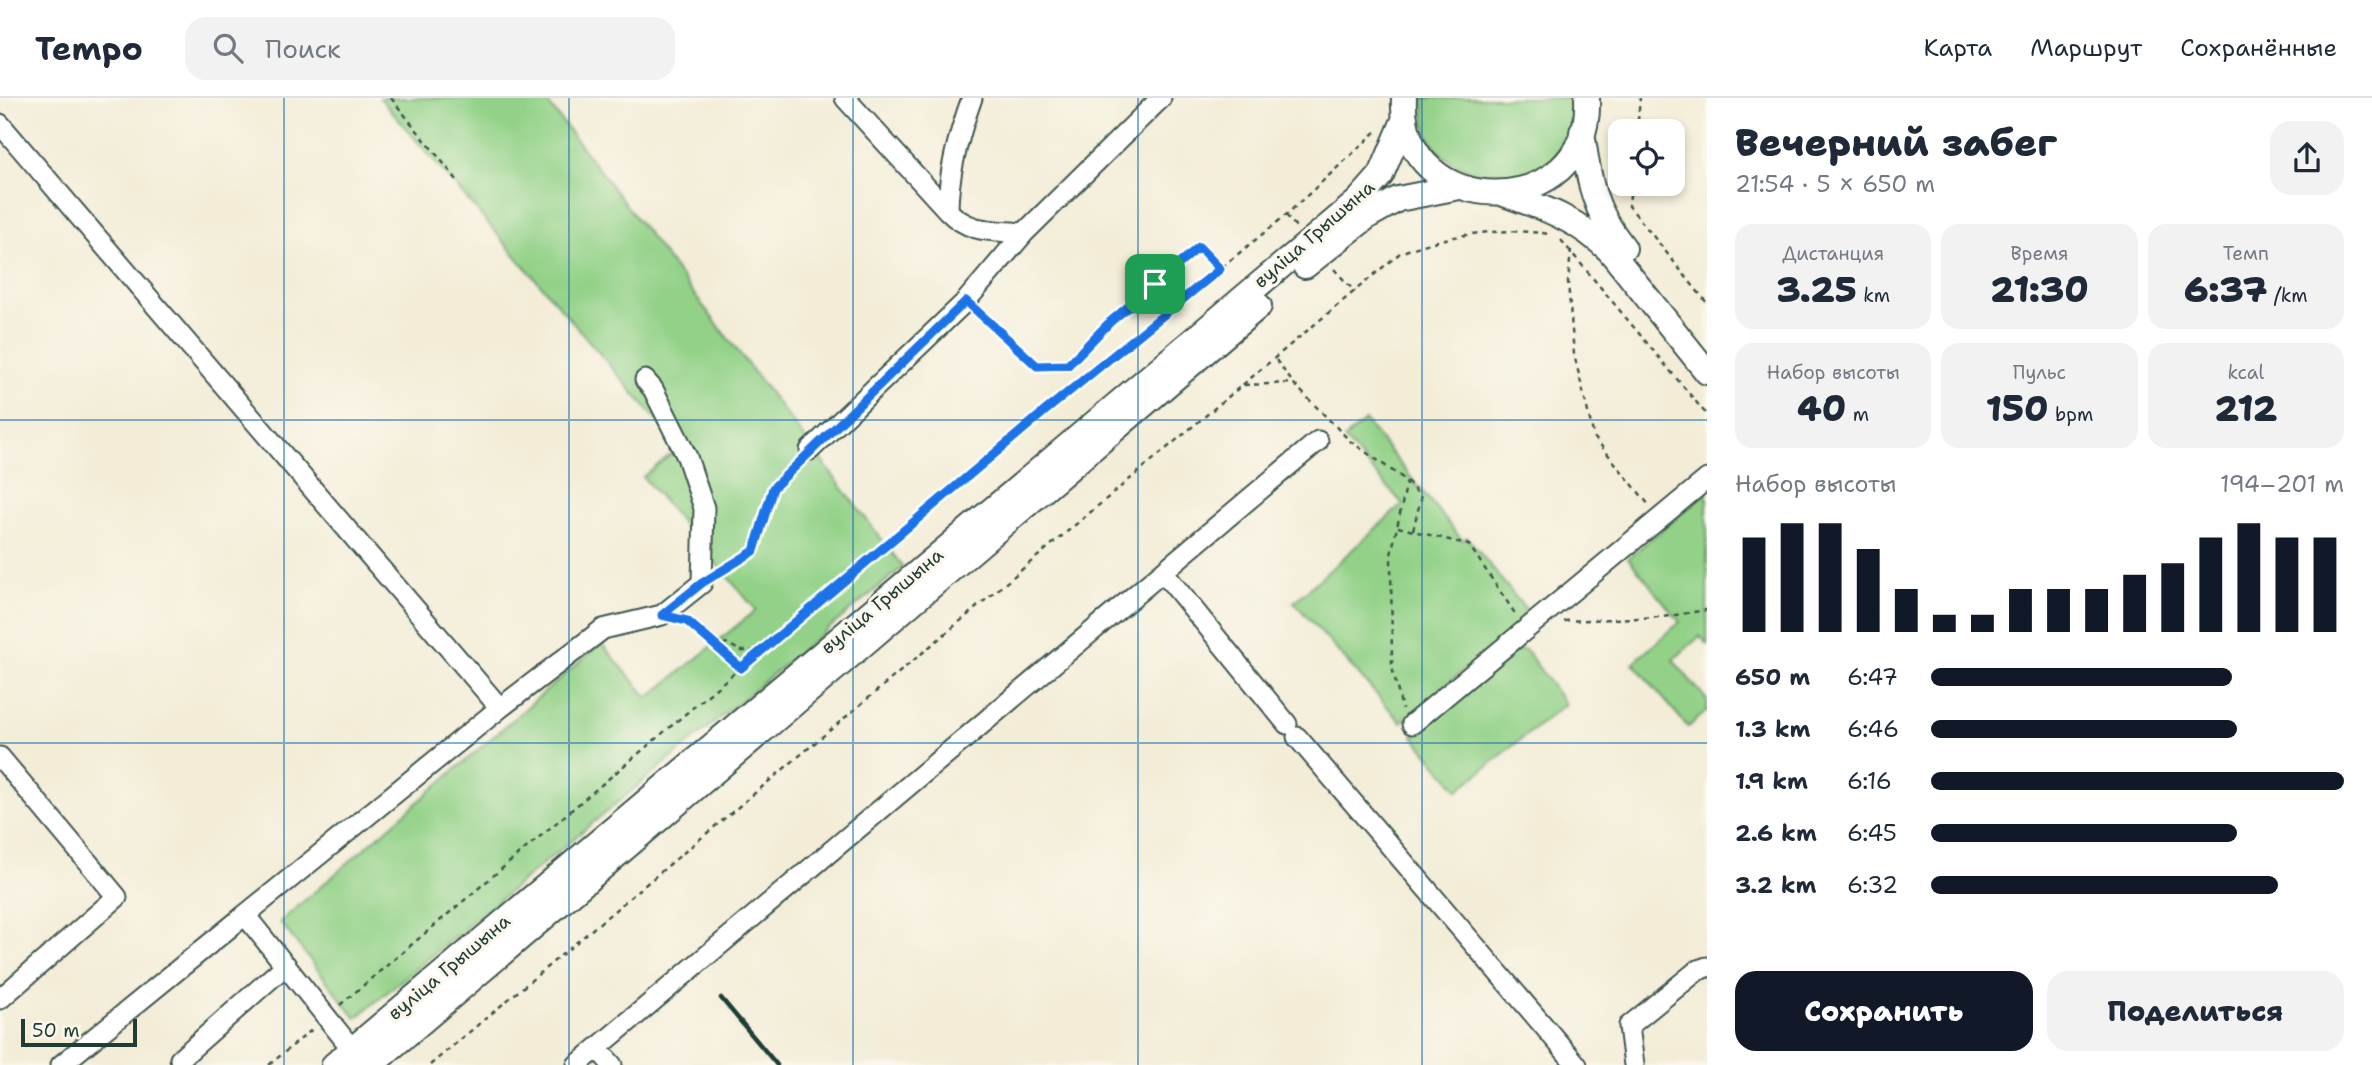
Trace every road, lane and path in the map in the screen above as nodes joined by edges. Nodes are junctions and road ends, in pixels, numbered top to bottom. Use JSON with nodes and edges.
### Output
{"nodes":[{"id":1,"x":391,"y":98,"type":"edge"},
{"id":2,"x":845,"y":98,"type":"edge"},
{"id":3,"x":972,"y":98,"type":"edge"},
{"id":4,"x":1161,"y":98,"type":"edge"},
{"id":5,"x":1640,"y":98,"type":"edge"},
{"id":6,"x":1588,"y":99,"type":"edge"},
{"id":7,"x":1398,"y":113,"type":"edge"},
{"id":8,"x":1638,"y":119,"type":"edge"},
{"id":9,"x":0,"y":124,"type":"edge"},
{"id":10,"x":1582,"y":132,"type":"junction"},
{"id":11,"x":457,"y":180,"type":"dead end"},
{"id":12,"x":1459,"y":187,"type":"junction"},
{"id":13,"x":1504,"y":194,"type":"junction"},
{"id":14,"x":1630,"y":196,"type":"edge"},
{"id":15,"x":948,"y":211,"type":"junction"},
{"id":16,"x":1286,"y":215,"type":"junction"},
{"id":17,"x":1297,"y":228,"type":"dead end"},
{"id":18,"x":1024,"y":233,"type":"junction"},
{"id":19,"x":1571,"y":248,"type":"junction"},
{"id":20,"x":1331,"y":266,"type":"dead end"},
{"id":21,"x":1220,"y":269,"type":"junction"},
{"id":22,"x":1355,"y":292,"type":"junction"},
{"id":23,"x":966,"y":301,"type":"junction"},
{"id":24,"x":1707,"y":303,"type":"edge"},
{"id":25,"x":1707,"y":348,"type":"edge"},
{"id":26,"x":1276,"y":360,"type":"junction"},
{"id":27,"x":1707,"y":372,"type":"edge"},
{"id":28,"x":645,"y":380,"type":"dead end"},
{"id":29,"x":1293,"y":383,"type":"junction"},
{"id":30,"x":1244,"y":385,"type":"junction"},
{"id":31,"x":1707,"y":415,"type":"edge"},
{"id":32,"x":1318,"y":440,"type":"dead end"},
{"id":33,"x":810,"y":450,"type":"joint"},
{"id":34,"x":1707,"y":479,"type":"edge"},
{"id":35,"x":1407,"y":481,"type":"junction"},
{"id":36,"x":1660,"y":518,"type":"junction"},
{"id":37,"x":1397,"y":527,"type":"junction"},
{"id":38,"x":1413,"y":530,"type":"junction"},
{"id":39,"x":1163,"y":572,"type":"junction"},
{"id":40,"x":702,"y":583,"type":"junction"},
{"id":41,"x":1707,"y":610,"type":"edge"},
{"id":42,"x":662,"y":615,"type":"junction"},
{"id":43,"x":1530,"y":626,"type":"junction"},
{"id":44,"x":719,"y":647,"type":"junction"},
{"id":45,"x":761,"y":651,"type":"junction"},
{"id":46,"x":741,"y":668,"type":"junction"},
{"id":47,"x":500,"y":708,"type":"junction"},
{"id":48,"x":1412,"y":724,"type":"joint"},
{"id":49,"x":0,"y":757,"type":"edge"},
{"id":50,"x":245,"y":915,"type":"junction"},
{"id":51,"x":286,"y":965,"type":"junction"},
{"id":52,"x":1707,"y":967,"type":"edge"},
{"id":53,"x":0,"y":999,"type":"edge"},
{"id":54,"x":328,"y":1016,"type":"junction"},
{"id":55,"x":597,"y":1048,"type":"junction"},
{"id":56,"x":180,"y":1059,"type":"dead end"},
{"id":57,"x":356,"y":1061,"type":"edge"},
{"id":58,"x":61,"y":1065,"type":"edge"},
{"id":59,"x":270,"y":1065,"type":"edge"},
{"id":60,"x":430,"y":1065,"type":"edge"},
{"id":61,"x":577,"y":1065,"type":"edge"},
{"id":62,"x":612,"y":1065,"type":"edge"},
{"id":63,"x":1577,"y":1065,"type":"edge"},
{"id":64,"x":1634,"y":1065,"type":"edge"}],
"edges":[{"from":1,"to":11,"type":"path"},
{"from":2,"to":15,"type":"street"},
{"from":3,"to":15,"type":"street"},
{"from":4,"to":18,"type":"street"},
{"from":5,"to":8,"type":"path"},
{"from":6,"to":10,"type":"main road"},
{"from":7,"to":12,"type":"main road"},
{"from":7,"to":16,"type":"path"},
{"from":7,"to":57,"type":"main road","name":"вуліца Грышына"},
{"from":9,"to":47,"type":"street"},
{"from":10,"to":13,"type":"main road"},
{"from":10,"to":25,"type":"main road"},
{"from":12,"to":13,"type":"main road"},
{"from":12,"to":57,"type":"main road","name":"вуліца Грышына"},
{"from":13,"to":27,"type":"main road"},
{"from":14,"to":24,"type":"path"},
{"from":15,"to":18,"type":"street"},
{"from":16,"to":17,"type":"path"},
{"from":16,"to":21,"type":"path"},
{"from":18,"to":23,"type":"street"},
{"from":19,"to":22,"type":"path"},
{"from":19,"to":31,"type":"path"},
{"from":19,"to":36,"type":"path"},
{"from":20,"to":22,"type":"path"},
{"from":21,"to":23,"type":"path"},
{"from":21,"to":45,"type":"path"},
{"from":22,"to":26,"type":"path"},
{"from":23,"to":33,"type":"street"},
{"from":26,"to":29,"type":"path"},
{"from":26,"to":30,"type":"path"},
{"from":28,"to":40,"type":"street"},
{"from":29,"to":30,"type":"path"},
{"from":29,"to":35,"type":"path"},
{"from":30,"to":60,"type":"path"},
{"from":32,"to":39,"type":"street"},
{"from":33,"to":40,"type":"path"},
{"from":34,"to":36,"type":"street"},
{"from":35,"to":37,"type":"path"},
{"from":35,"to":38,"type":"path"},
{"from":36,"to":43,"type":"street"},
{"from":37,"to":38,"type":"path"},
{"from":37,"to":48,"type":"path"},
{"from":38,"to":43,"type":"path"},
{"from":39,"to":55,"type":"street"},
{"from":39,"to":63,"type":"street"},
{"from":40,"to":42,"type":"street"},
{"from":41,"to":43,"type":"path"},
{"from":42,"to":44,"type":"path"},
{"from":42,"to":47,"type":"street"},
{"from":43,"to":48,"type":"street"},
{"from":44,"to":45,"type":"path"},
{"from":44,"to":46,"type":"path"},
{"from":45,"to":46,"type":"path"},
{"from":46,"to":54,"type":"path"},
{"from":47,"to":50,"type":"street"},
{"from":49,"to":53,"type":"street"},
{"from":50,"to":51,"type":"street"},
{"from":50,"to":58,"type":"street"},
{"from":51,"to":54,"type":"street"},
{"from":51,"to":56,"type":"street"},
{"from":52,"to":64,"type":"street"},
{"from":54,"to":57,"type":"street"},
{"from":54,"to":59,"type":"path"},
{"from":55,"to":61,"type":"street"},
{"from":55,"to":62,"type":"street"}]}
